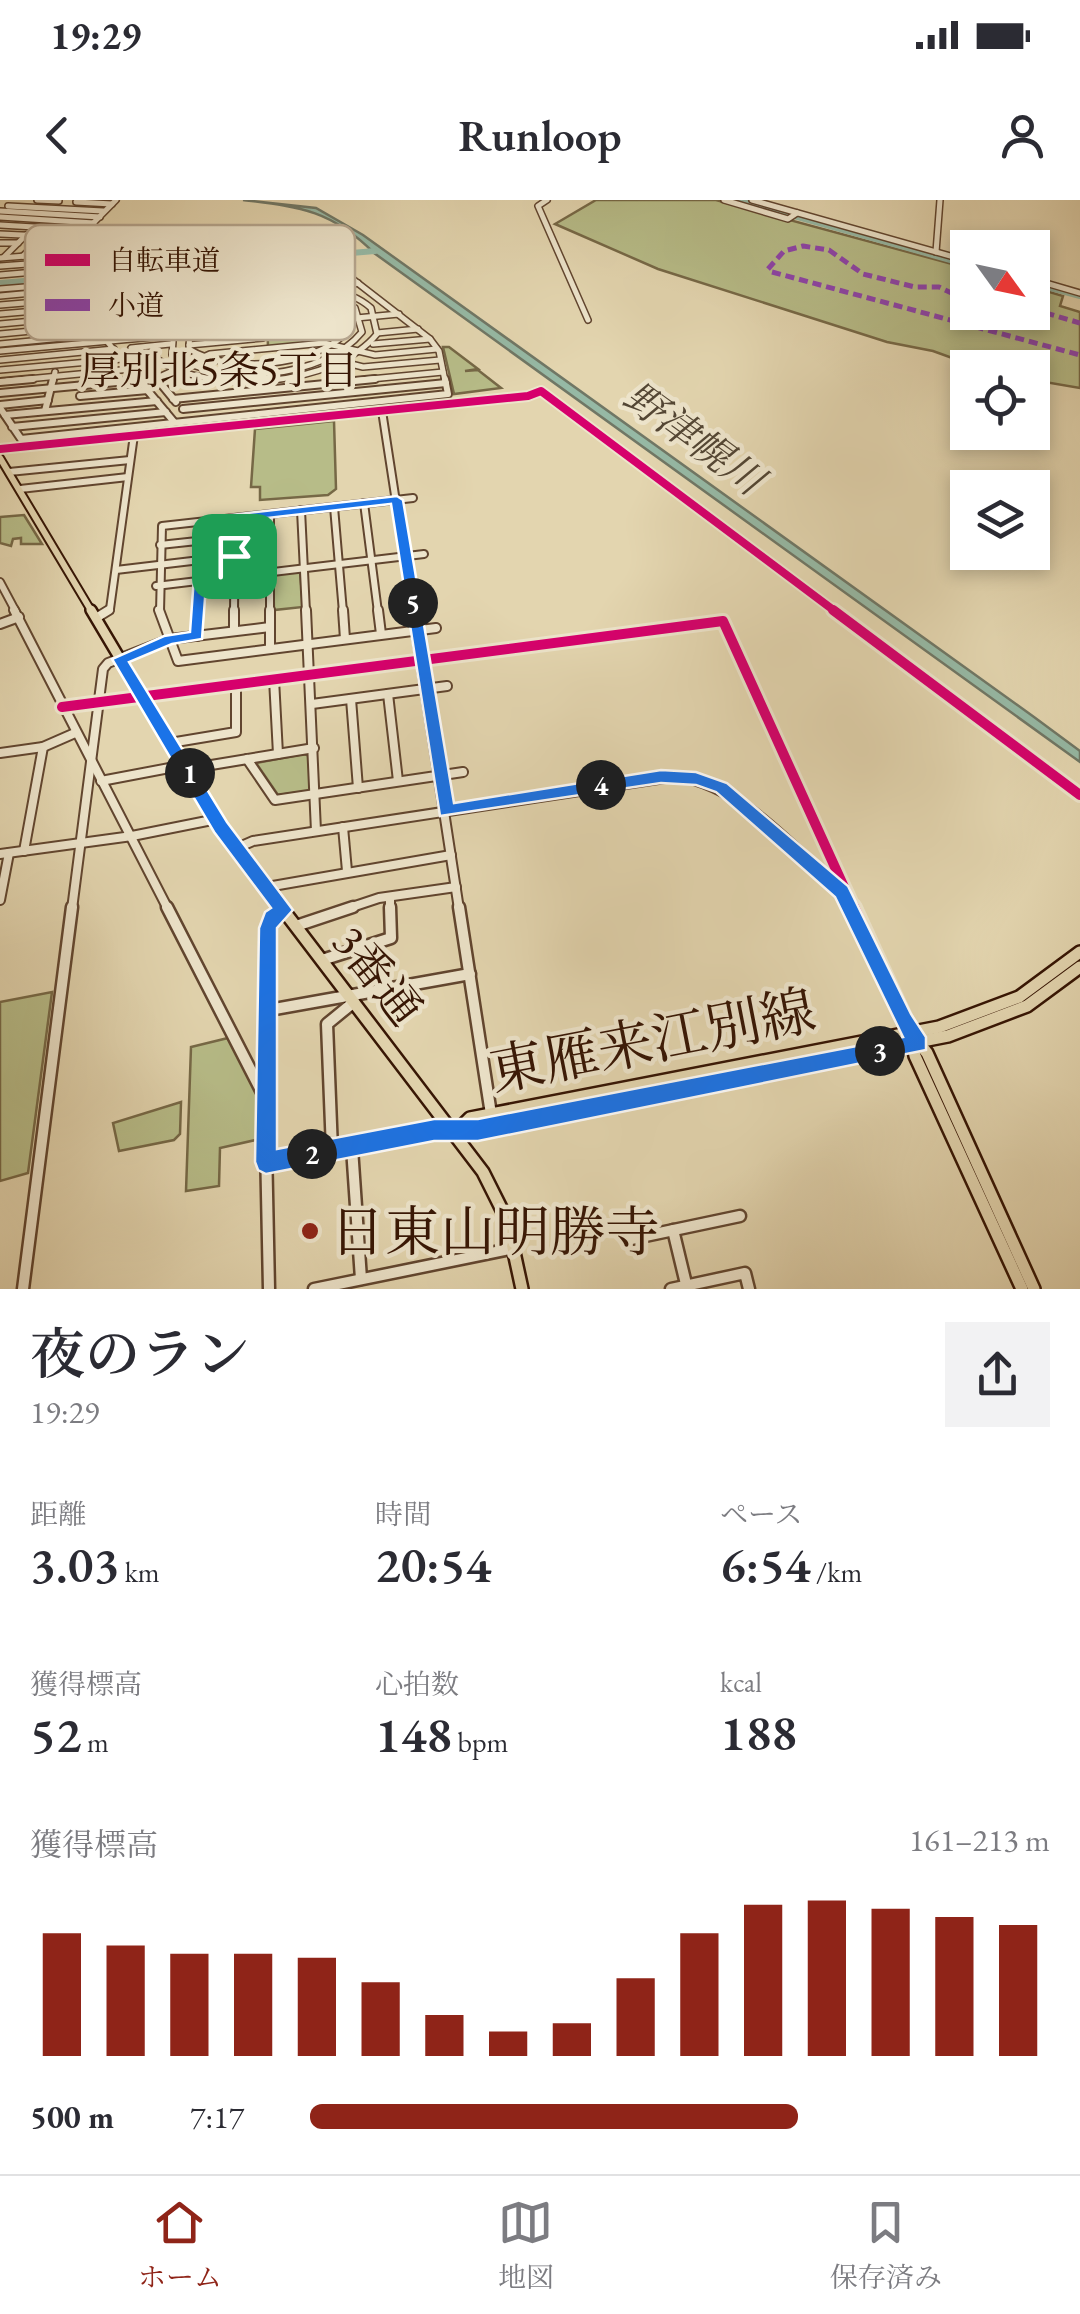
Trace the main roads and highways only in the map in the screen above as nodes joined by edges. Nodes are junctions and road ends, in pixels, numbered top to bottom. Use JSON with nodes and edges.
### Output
{"nodes":[{"id":1,"x":0,"y":458,"type":"edge"},
{"id":2,"x":5,"y":471,"type":"edge"},
{"id":3,"x":217,"y":818,"type":"joint"},
{"id":4,"x":1080,"y":952,"type":"edge"},
{"id":5,"x":1080,"y":967,"type":"edge"},
{"id":6,"x":914,"y":1040,"type":"junction"},
{"id":7,"x":456,"y":1132,"type":"junction"},
{"id":8,"x":522,"y":1289,"type":"edge"},
{"id":9,"x":1022,"y":1289,"type":"edge"},
{"id":10,"x":1034,"y":1289,"type":"edge"}],
"edges":[{"from":1,"to":2,"type":"main road","name":"3番通"},
{"from":2,"to":3,"type":"main road","name":"3番通"},
{"from":3,"to":7,"type":"main road","name":"3番通"},
{"from":4,"to":6,"type":"main road","name":"東雁来江別線"},
{"from":5,"to":6,"type":"main road","name":"東雁来江別線"},
{"from":6,"to":7,"type":"main road","name":"東雁来江別線"},
{"from":6,"to":7,"type":"main road","name":"東雁来江別線"},
{"from":6,"to":9,"type":"main road"},
{"from":6,"to":10,"type":"main road"},
{"from":7,"to":8,"type":"main road","name":"3番通"}]}
